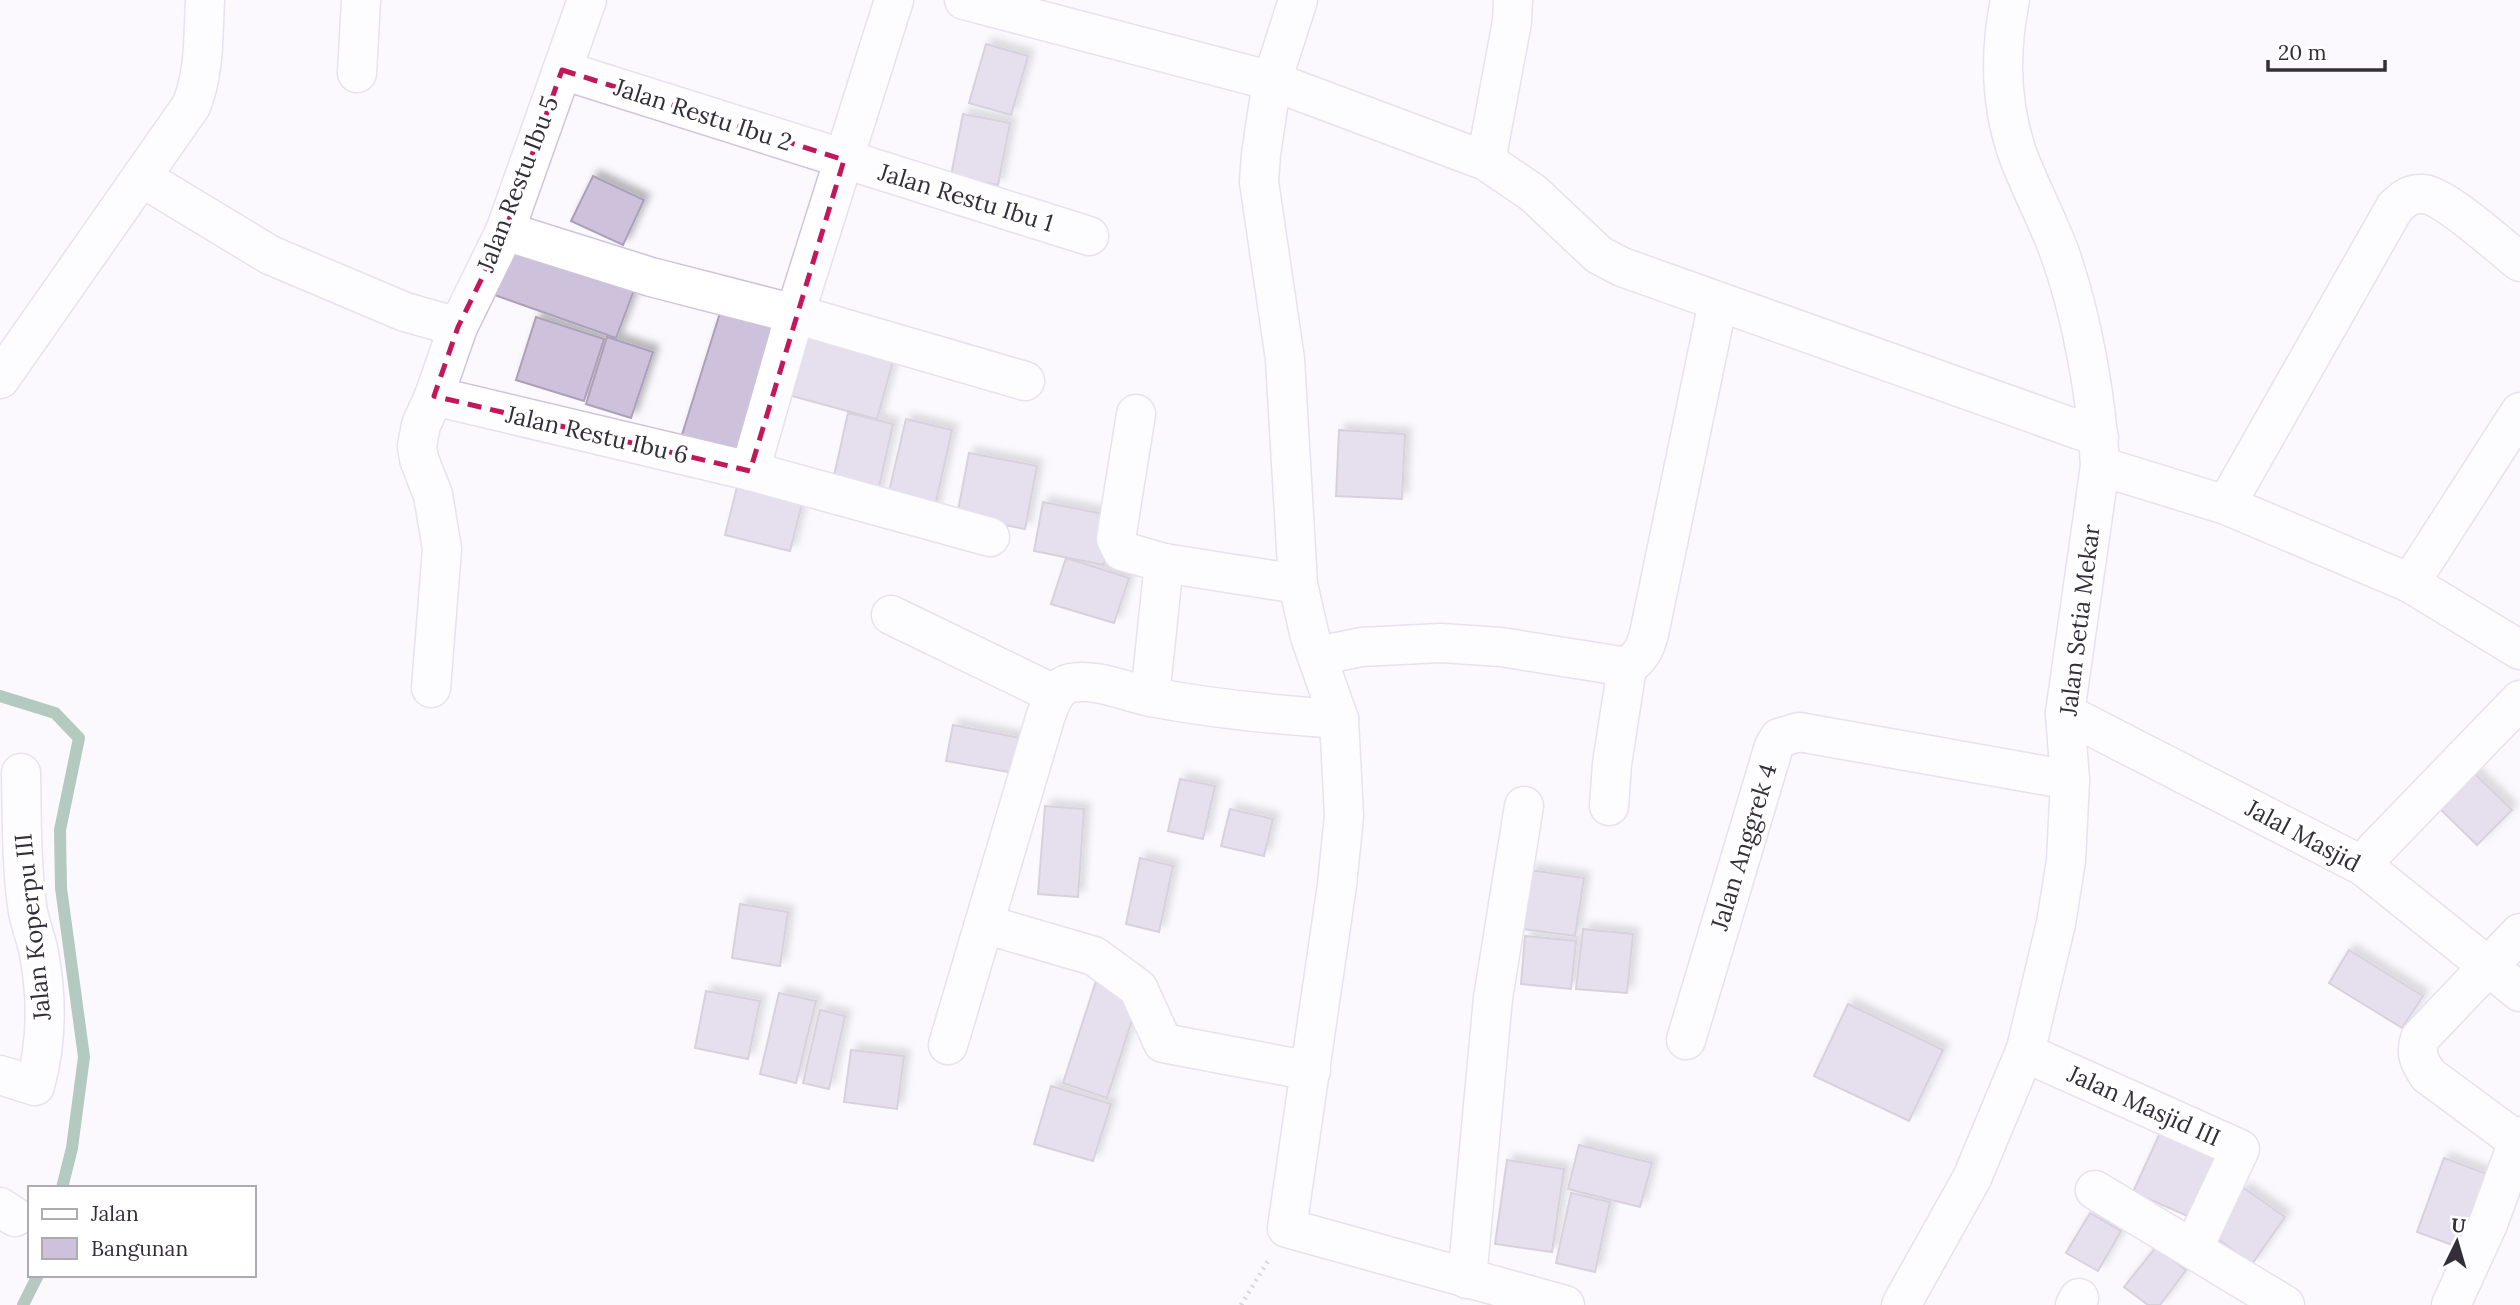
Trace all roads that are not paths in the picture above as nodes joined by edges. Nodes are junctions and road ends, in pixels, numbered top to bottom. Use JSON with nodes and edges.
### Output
{"nodes":[{"id":1,"x":205,"y":0,"type":"edge"},
{"id":2,"x":361,"y":0,"type":"edge"},
{"id":3,"x":587,"y":0,"type":"edge"},
{"id":4,"x":894,"y":0,"type":"edge"},
{"id":5,"x":964,"y":0,"type":"edge"},
{"id":6,"x":1298,"y":0,"type":"edge"},
{"id":7,"x":1513,"y":0,"type":"edge"},
{"id":8,"x":2010,"y":0,"type":"edge"},
{"id":9,"x":562,"y":70,"type":"junction"},
{"id":10,"x":357,"y":73,"type":"dead end"},
{"id":11,"x":1272,"y":80,"type":"junction"},
{"id":12,"x":844,"y":160,"type":"junction"},
{"id":13,"x":1486,"y":161,"type":"junction"},
{"id":14,"x":141,"y":177,"type":"junction"},
{"id":15,"x":505,"y":231,"type":"junction"},
{"id":16,"x":1089,"y":236,"type":"dead end"},
{"id":17,"x":2520,"y":262,"type":"edge"},
{"id":18,"x":1718,"y":302,"type":"junction"},
{"id":19,"x":795,"y":314,"type":"junction"},
{"id":20,"x":458,"y":327,"type":"junction"},
{"id":21,"x":1,"y":377,"type":"edge"},
{"id":22,"x":1026,"y":381,"type":"dead end"},
{"id":23,"x":439,"y":398,"type":"junction"},
{"id":24,"x":2520,"y":412,"type":"edge"},
{"id":25,"x":1136,"y":414,"type":"dead end"},
{"id":26,"x":2099,"y":452,"type":"junction"},
{"id":27,"x":750,"y":471,"type":"junction"},
{"id":28,"x":2226,"y":505,"type":"junction"},
{"id":29,"x":990,"y":537,"type":"dead end"},
{"id":30,"x":1164,"y":564,"type":"junction"},
{"id":31,"x":2410,"y":583,"type":"junction"},
{"id":32,"x":1298,"y":584,"type":"junction"},
{"id":33,"x":891,"y":615,"type":"dead end"},
{"id":34,"x":2520,"y":650,"type":"edge"},
{"id":35,"x":1318,"y":656,"type":"junction"},
{"id":36,"x":1628,"y":667,"type":"junction"},
{"id":37,"x":431,"y":688,"type":"dead end"},
{"id":38,"x":1054,"y":694,"type":"junction"},
{"id":39,"x":1150,"y":697,"type":"junction"},
{"id":40,"x":2520,"y":700,"type":"edge"},
{"id":41,"x":2065,"y":713,"type":"junction"},
{"id":42,"x":1339,"y":719,"type":"junction"},
{"id":43,"x":21,"y":773,"type":"dead end"},
{"id":44,"x":2070,"y":780,"type":"junction"},
{"id":45,"x":1524,"y":806,"type":"dead end"},
{"id":46,"x":1609,"y":806,"type":"dead end"},
{"id":47,"x":2363,"y":866,"type":"junction"},
{"id":48,"x":985,"y":924,"type":"junction"},
{"id":49,"x":2520,"y":933,"type":"edge"},
{"id":50,"x":2488,"y":966,"type":"junction"},
{"id":51,"x":2520,"y":992,"type":"edge"},
{"id":52,"x":1686,"y":1040,"type":"dead end"},
{"id":53,"x":948,"y":1045,"type":"dead end"},
{"id":54,"x":2026,"y":1049,"type":"junction"},
{"id":55,"x":1311,"y":1071,"type":"junction"},
{"id":56,"x":0,"y":1075,"type":"edge"},
{"id":57,"x":2519,"y":1140,"type":"edge"},
{"id":58,"x":2095,"y":1190,"type":"dead end"},
{"id":59,"x":2193,"y":1249,"type":"junction"},
{"id":60,"x":1467,"y":1279,"type":"junction"},
{"id":61,"x":1565,"y":1305,"type":"edge"},
{"id":62,"x":1900,"y":1305,"type":"edge"},
{"id":63,"x":2285,"y":1305,"type":"edge"},
{"id":64,"x":2451,"y":1305,"type":"edge"}],
"edges":[{"from":1,"to":14,"type":"street"},
{"from":2,"to":10,"type":"street"},
{"from":3,"to":9,"type":"street","name":"Jalan Restu Ibu 5"},
{"from":4,"to":12,"type":"street"},
{"from":5,"to":11,"type":"street"},
{"from":6,"to":11,"type":"street"},
{"from":7,"to":13,"type":"street"},
{"from":8,"to":26,"type":"street","name":"Jalan Setia Mekar"},
{"from":9,"to":12,"type":"street","name":"Jalan Restu Ibu 2"},
{"from":9,"to":15,"type":"street","name":"Jalan Restu Ibu 5"},
{"from":11,"to":13,"type":"street"},
{"from":11,"to":32,"type":"street"},
{"from":12,"to":16,"type":"street","name":"Jalan Restu Ibu 1"},
{"from":12,"to":19,"type":"street"},
{"from":13,"to":18,"type":"street"},
{"from":14,"to":20,"type":"street"},
{"from":14,"to":21,"type":"street"},
{"from":15,"to":19,"type":"street"},
{"from":15,"to":20,"type":"street","name":"Jalan Restu Ibu 5"},
{"from":17,"to":28,"type":"street"},
{"from":18,"to":26,"type":"street"},
{"from":18,"to":36,"type":"street"},
{"from":19,"to":22,"type":"street"},
{"from":19,"to":27,"type":"street"},
{"from":20,"to":23,"type":"street","name":"Jalan Restu Ibu 5"},
{"from":23,"to":27,"type":"street","name":"Jalan Restu Ibu 6"},
{"from":23,"to":37,"type":"street","name":"Jalan Restu Ibu 5"},
{"from":24,"to":31,"type":"street"},
{"from":25,"to":30,"type":"street"},
{"from":26,"to":28,"type":"street"},
{"from":26,"to":41,"type":"street","name":"Jalan Setia Mekar"},
{"from":27,"to":29,"type":"street"},
{"from":28,"to":31,"type":"street"},
{"from":30,"to":32,"type":"street"},
{"from":30,"to":39,"type":"street"},
{"from":31,"to":34,"type":"street"},
{"from":32,"to":35,"type":"street"},
{"from":33,"to":38,"type":"street"},
{"from":35,"to":36,"type":"street"},
{"from":35,"to":42,"type":"street"},
{"from":36,"to":46,"type":"street"},
{"from":38,"to":39,"type":"street"},
{"from":38,"to":48,"type":"street"},
{"from":39,"to":42,"type":"street"},
{"from":40,"to":47,"type":"street"},
{"from":41,"to":44,"type":"street","name":"Jalan Setia Mekar"},
{"from":41,"to":47,"type":"street","name":"Jalal Masjid"},
{"from":42,"to":55,"type":"street"},
{"from":43,"to":56,"type":"street","name":"Jalan Koperpu III"},
{"from":44,"to":52,"type":"street","name":"Jalan Anggrek 4"},
{"from":44,"to":54,"type":"street","name":"Jalan Setia Mekar"},
{"from":45,"to":60,"type":"street"},
{"from":47,"to":50,"type":"street","name":"Jalal Masjid"},
{"from":48,"to":53,"type":"street"},
{"from":48,"to":55,"type":"street"},
{"from":49,"to":50,"type":"street"},
{"from":50,"to":51,"type":"street","name":"Jalal Masjid"},
{"from":50,"to":57,"type":"street"},
{"from":54,"to":59,"type":"street","name":"Jalan Masjid III"},
{"from":54,"to":62,"type":"street","name":"Jalan Setia Mekar"},
{"from":55,"to":60,"type":"street"},
{"from":57,"to":64,"type":"street"},
{"from":58,"to":59,"type":"street"},
{"from":59,"to":63,"type":"street"},
{"from":60,"to":61,"type":"street"}]}
